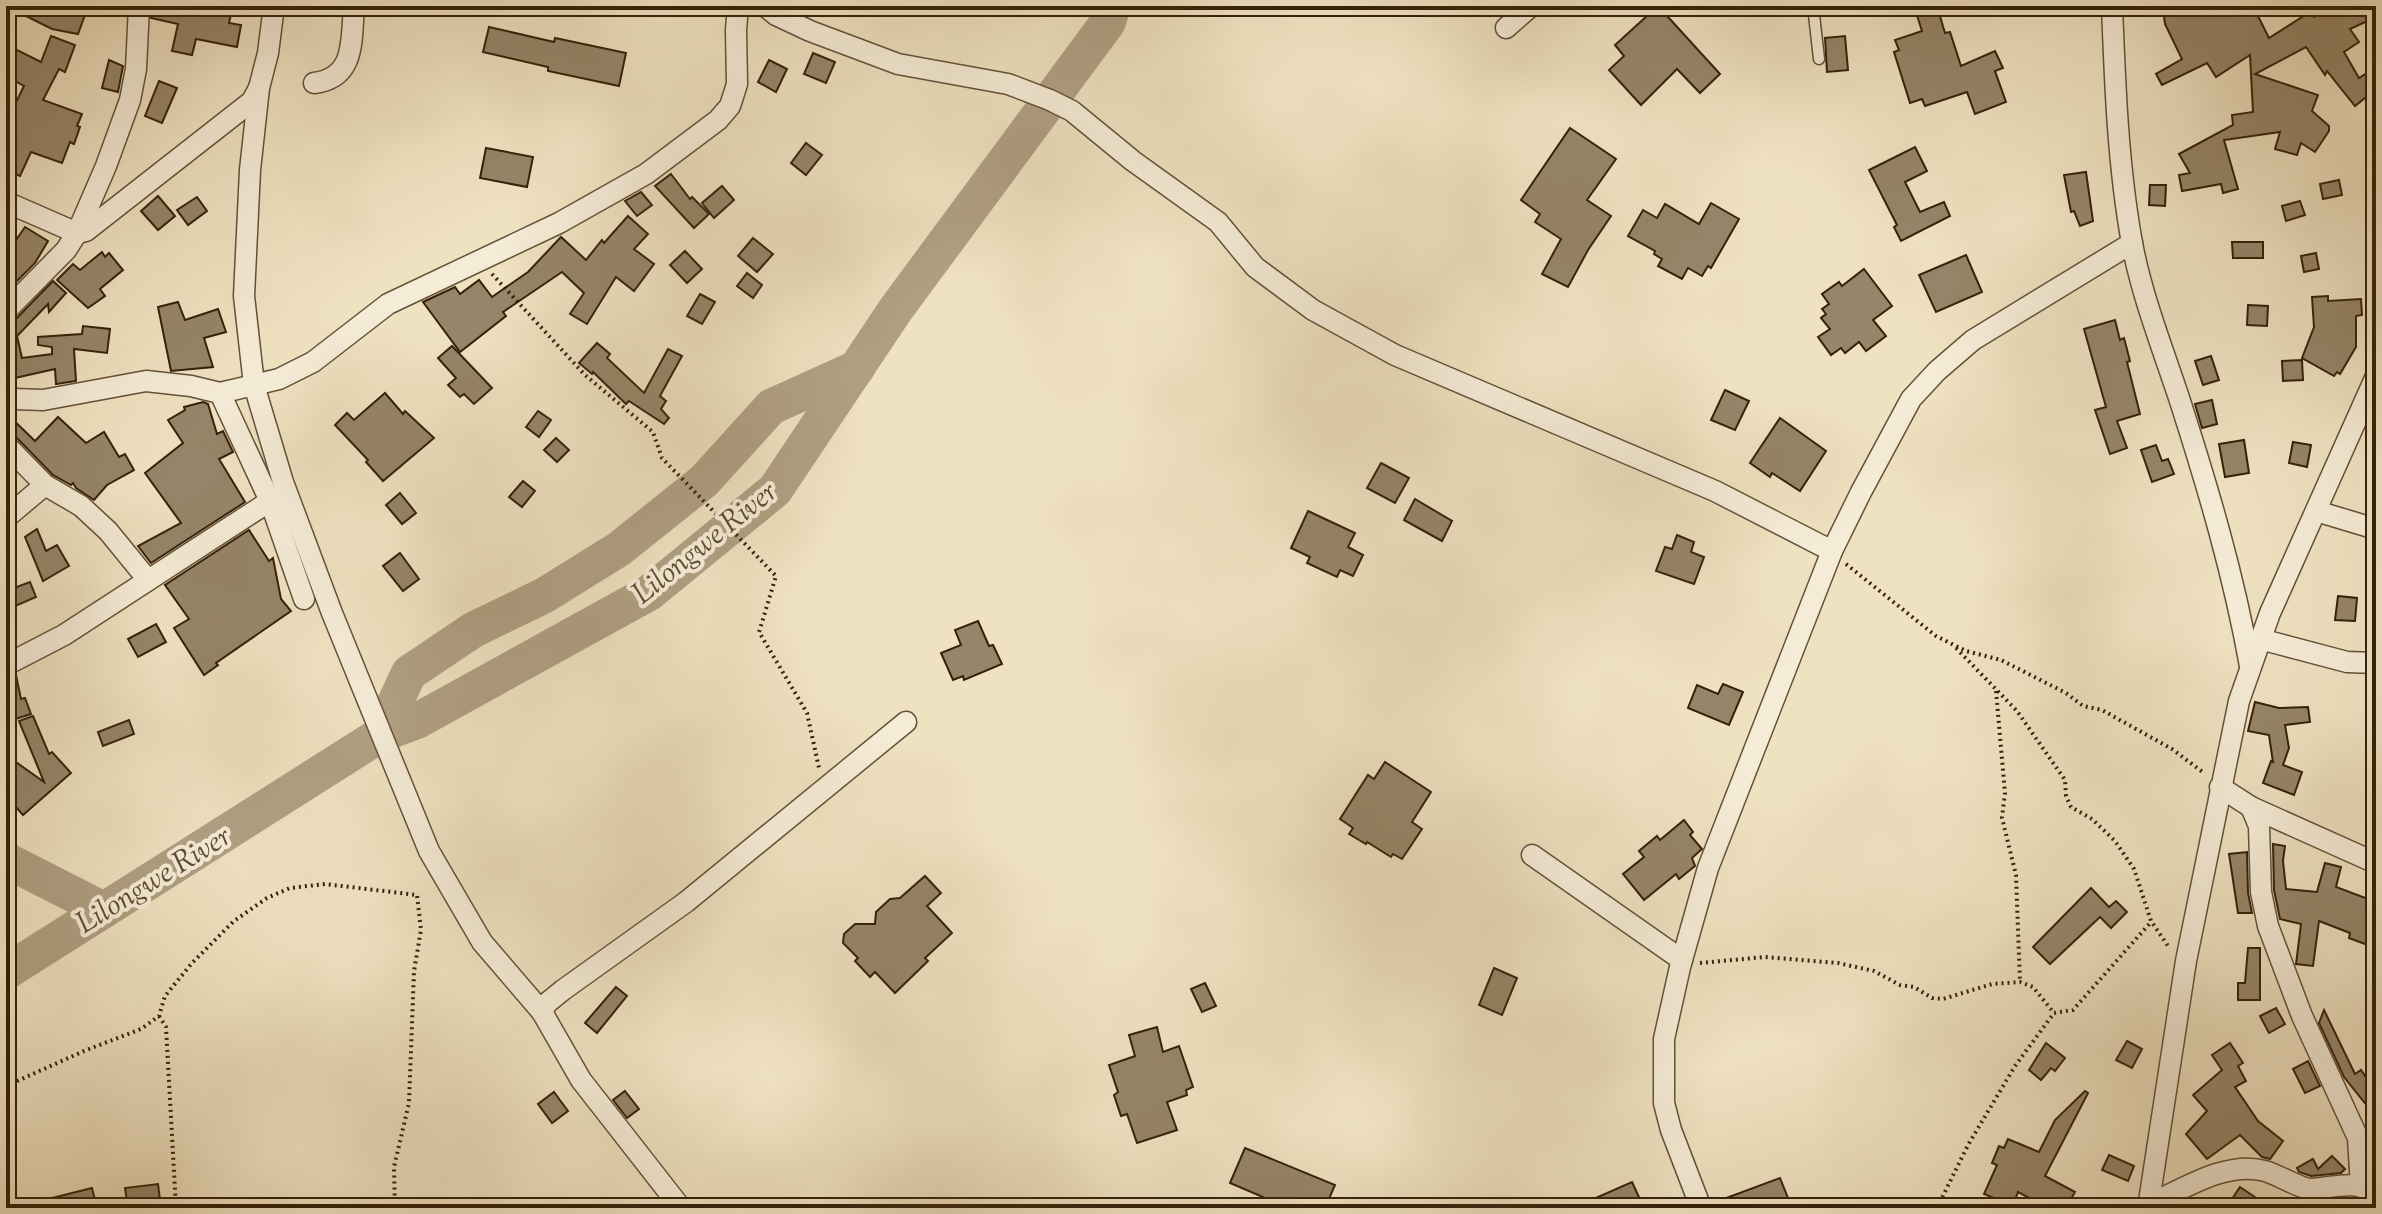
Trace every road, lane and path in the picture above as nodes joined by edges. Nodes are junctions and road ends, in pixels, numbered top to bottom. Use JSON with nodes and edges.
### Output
{"nodes":[{"id":1,"x":139,"y":6,"type":"edge"},
{"id":2,"x":274,"y":6,"type":"edge"},
{"id":3,"x":354,"y":6,"type":"edge"},
{"id":4,"x":738,"y":6,"type":"edge"},
{"id":5,"x":765,"y":6,"type":"edge"},
{"id":6,"x":1531,"y":6,"type":"edge"},
{"id":7,"x":1813,"y":6,"type":"edge"},
{"id":8,"x":2112,"y":6,"type":"edge"},
{"id":9,"x":1506,"y":28,"type":"dead end"},
{"id":10,"x":1819,"y":59,"type":"dead end"},
{"id":11,"x":314,"y":83,"type":"dead end"},
{"id":12,"x":259,"y":88,"type":"junction"},
{"id":13,"x":6,"y":202,"type":"edge"},
{"id":14,"x":77,"y":233,"type":"junction"},
{"id":15,"x":2132,"y":243,"type":"junction"},
{"id":16,"x":479,"y":260,"type":"junction"},
{"id":17,"x":6,"y":311,"type":"edge"},
{"id":18,"x":2376,"y":376,"type":"edge"},
{"id":19,"x":254,"y":385,"type":"junction"},
{"id":20,"x":220,"y":393,"type":"junction"},
{"id":21,"x":6,"y":394,"type":"edge"},
{"id":22,"x":6,"y":445,"type":"edge"},
{"id":23,"x":45,"y":485,"type":"junction"},
{"id":24,"x":270,"y":501,"type":"junction"},
{"id":25,"x":2316,"y":511,"type":"junction"},
{"id":26,"x":7,"y":517,"type":"edge"},
{"id":27,"x":2376,"y":529,"type":"edge"},
{"id":28,"x":1832,"y":551,"type":"junction"},
{"id":29,"x":148,"y":580,"type":"junction"},
{"id":30,"x":304,"y":599,"type":"dead end"},
{"id":31,"x":2260,"y":639,"type":"junction"},
{"id":32,"x":1955,"y":646,"type":"junction"},
{"id":33,"x":2376,"y":663,"type":"edge"},
{"id":34,"x":6,"y":665,"type":"edge"},
{"id":35,"x":2250,"y":666,"type":"junction"},
{"id":36,"x":1995,"y":689,"type":"junction"},
{"id":37,"x":906,"y":722,"type":"dead end"},
{"id":38,"x":2220,"y":787,"type":"junction"},
{"id":39,"x":825,"y":790,"type":"junction"},
{"id":40,"x":2251,"y":807,"type":"junction"},
{"id":41,"x":1532,"y":855,"type":"dead end"},
{"id":42,"x":2376,"y":863,"type":"edge"},
{"id":43,"x":2151,"y":921,"type":"junction"},
{"id":44,"x":1682,"y":960,"type":"junction"},
{"id":45,"x":2186,"y":961,"type":"junction"},
{"id":46,"x":2020,"y":982,"type":"junction"},
{"id":47,"x":542,"y":1012,"type":"junction"},
{"id":48,"x":2054,"y":1013,"type":"junction"},
{"id":49,"x":159,"y":1016,"type":"junction"},
{"id":50,"x":6,"y":1086,"type":"edge"},
{"id":51,"x":2368,"y":1190,"type":"edge"},
{"id":52,"x":2148,"y":1207,"type":"edge"},
{"id":53,"x":176,"y":1208,"type":"edge"},
{"id":54,"x":395,"y":1208,"type":"edge"},
{"id":55,"x":681,"y":1208,"type":"edge"},
{"id":56,"x":1701,"y":1208,"type":"edge"},
{"id":57,"x":1937,"y":1208,"type":"edge"}],
"edges":[{"from":1,"to":14,"type":"street"},
{"from":2,"to":12,"type":"street"},
{"from":3,"to":11,"type":"street"},
{"from":4,"to":16,"type":"street"},
{"from":5,"to":28,"type":"street"},
{"from":6,"to":9,"type":"street"},
{"from":7,"to":10,"type":"lane"},
{"from":8,"to":15,"type":"street"},
{"from":12,"to":14,"type":"street"},
{"from":12,"to":19,"type":"street"},
{"from":13,"to":14,"type":"street"},
{"from":14,"to":17,"type":"street"},
{"from":15,"to":28,"type":"street"},
{"from":15,"to":35,"type":"street"},
{"from":16,"to":19,"type":"street"},
{"from":16,"to":39,"type":"path"},
{"from":18,"to":25,"type":"street"},
{"from":19,"to":20,"type":"street"},
{"from":19,"to":47,"type":"street"},
{"from":20,"to":21,"type":"street"},
{"from":20,"to":24,"type":"street"},
{"from":22,"to":23,"type":"street"},
{"from":23,"to":26,"type":"street"},
{"from":23,"to":29,"type":"street"},
{"from":24,"to":29,"type":"street"},
{"from":24,"to":30,"type":"street"},
{"from":25,"to":27,"type":"street"},
{"from":25,"to":31,"type":"street"},
{"from":28,"to":32,"type":"path"},
{"from":28,"to":44,"type":"street"},
{"from":29,"to":34,"type":"street"},
{"from":31,"to":33,"type":"street"},
{"from":31,"to":35,"type":"street"},
{"from":32,"to":36,"type":"path"},
{"from":32,"to":38,"type":"path"},
{"from":35,"to":38,"type":"street"},
{"from":36,"to":43,"type":"path"},
{"from":36,"to":46,"type":"path"},
{"from":37,"to":39,"type":"street"},
{"from":38,"to":40,"type":"street"},
{"from":38,"to":45,"type":"street"},
{"from":39,"to":47,"type":"street"},
{"from":40,"to":42,"type":"street"},
{"from":40,"to":51,"type":"street"},
{"from":41,"to":44,"type":"street"},
{"from":43,"to":45,"type":"path"},
{"from":43,"to":48,"type":"path"},
{"from":44,"to":46,"type":"path"},
{"from":44,"to":56,"type":"street"},
{"from":45,"to":52,"type":"street"},
{"from":46,"to":48,"type":"path"},
{"from":47,"to":55,"type":"street"},
{"from":48,"to":57,"type":"path"},
{"from":49,"to":50,"type":"path"},
{"from":49,"to":53,"type":"path"},
{"from":49,"to":54,"type":"path"},
{"from":51,"to":52,"type":"street"}]}
